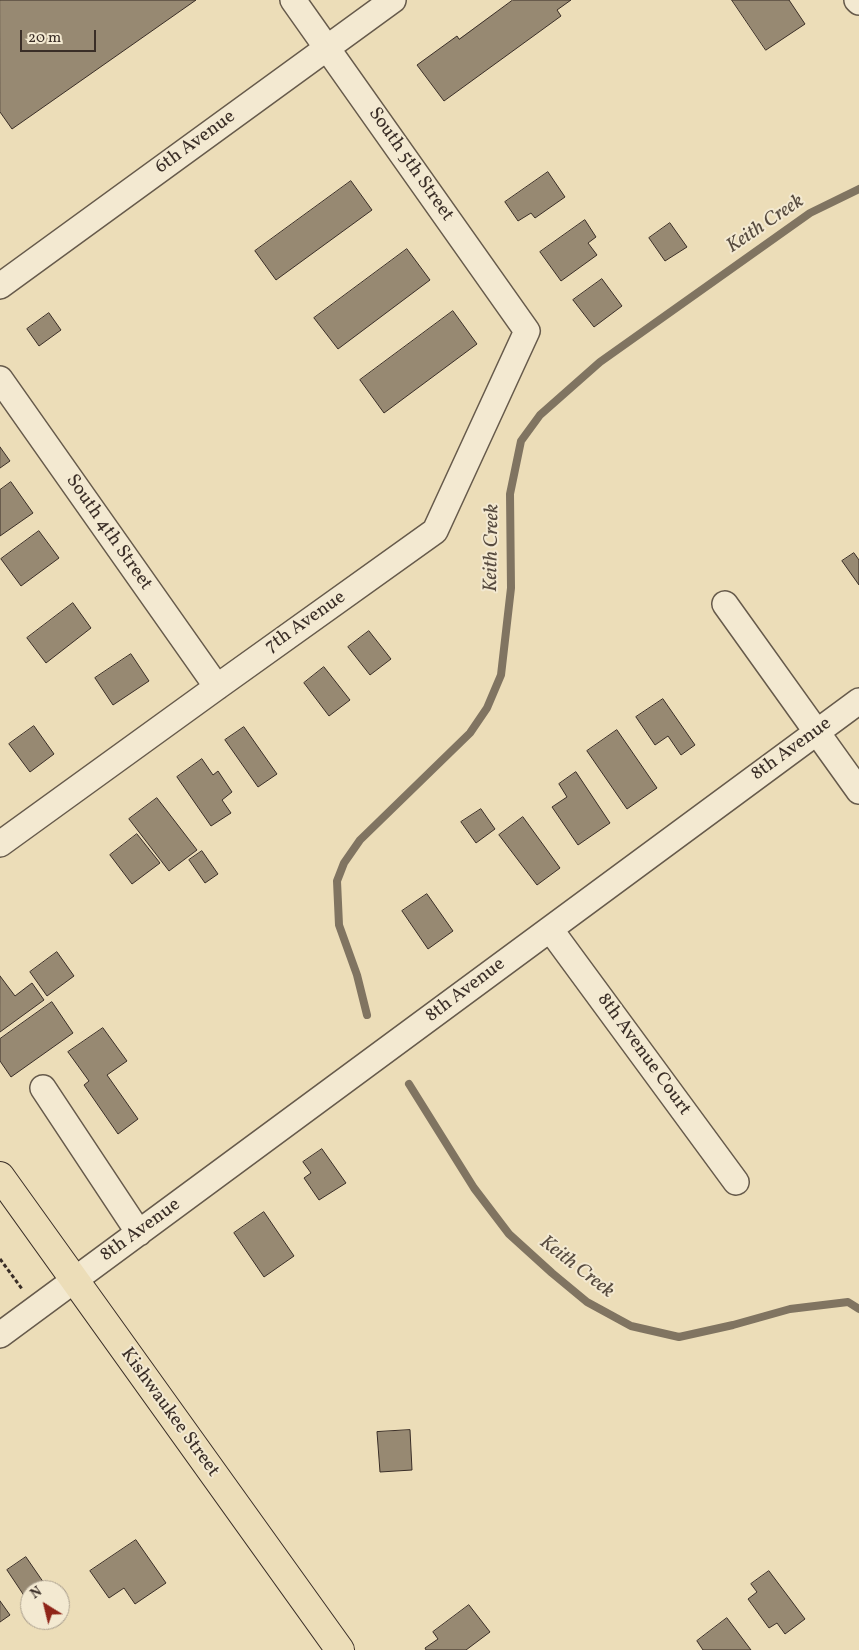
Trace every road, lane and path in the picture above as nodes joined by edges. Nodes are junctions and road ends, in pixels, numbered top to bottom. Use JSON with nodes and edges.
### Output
{"nodes":[{"id":1,"x":293,"y":0,"type":"edge"},
{"id":2,"x":393,"y":0,"type":"edge"},
{"id":3,"x":327,"y":48,"type":"junction"},
{"id":4,"x":0,"y":286,"type":"edge"},
{"id":5,"x":527,"y":331,"type":"joint"},
{"id":6,"x":0,"y":379,"type":"edge"},
{"id":7,"x":725,"y":604,"type":"dead end"},
{"id":8,"x":216,"y":686,"type":"junction"},
{"id":9,"x":859,"y":701,"type":"edge"},
{"id":10,"x":817,"y":732,"type":"junction"},
{"id":11,"x":859,"y":791,"type":"edge"},
{"id":12,"x":0,"y":844,"type":"edge"},
{"id":13,"x":550,"y":929,"type":"junction"},
{"id":14,"x":42,"y":1088,"type":"dead end"},
{"id":15,"x":0,"y":1176,"type":"edge"},
{"id":16,"x":736,"y":1182,"type":"dead end"},
{"id":17,"x":139,"y":1234,"type":"junction"},
{"id":18,"x":0,"y":1259,"type":"edge"},
{"id":19,"x":73,"y":1280,"type":"junction"},
{"id":20,"x":35,"y":1309,"type":"junction"},
{"id":21,"x":0,"y":1335,"type":"edge"},
{"id":22,"x":340,"y":1650,"type":"edge"}],
"edges":[{"from":1,"to":3,"type":"street","name":"South 5th Street"},
{"from":2,"to":3,"type":"street","name":"6th Avenue"},
{"from":3,"to":4,"type":"street","name":"6th Avenue"},
{"from":3,"to":5,"type":"street","name":"South 5th Street"},
{"from":5,"to":8,"type":"street","name":"7th Avenue"},
{"from":6,"to":8,"type":"street","name":"South 4th Street"},
{"from":7,"to":10,"type":"street"},
{"from":8,"to":12,"type":"street","name":"7th Avenue"},
{"from":9,"to":10,"type":"street","name":"8th Avenue"},
{"from":10,"to":11,"type":"street"},
{"from":10,"to":13,"type":"street","name":"8th Avenue"},
{"from":13,"to":16,"type":"street","name":"8th Avenue Court"},
{"from":13,"to":17,"type":"street","name":"8th Avenue"},
{"from":14,"to":17,"type":"street"},
{"from":15,"to":19,"type":"main road","name":"Kishwaukee Street"},
{"from":17,"to":19,"type":"street","name":"8th Avenue"},
{"from":18,"to":20,"type":"path"},
{"from":19,"to":20,"type":"street","name":"8th Avenue"},
{"from":19,"to":22,"type":"main road","name":"Kishwaukee Street"},
{"from":20,"to":21,"type":"street","name":"8th Avenue"}]}
